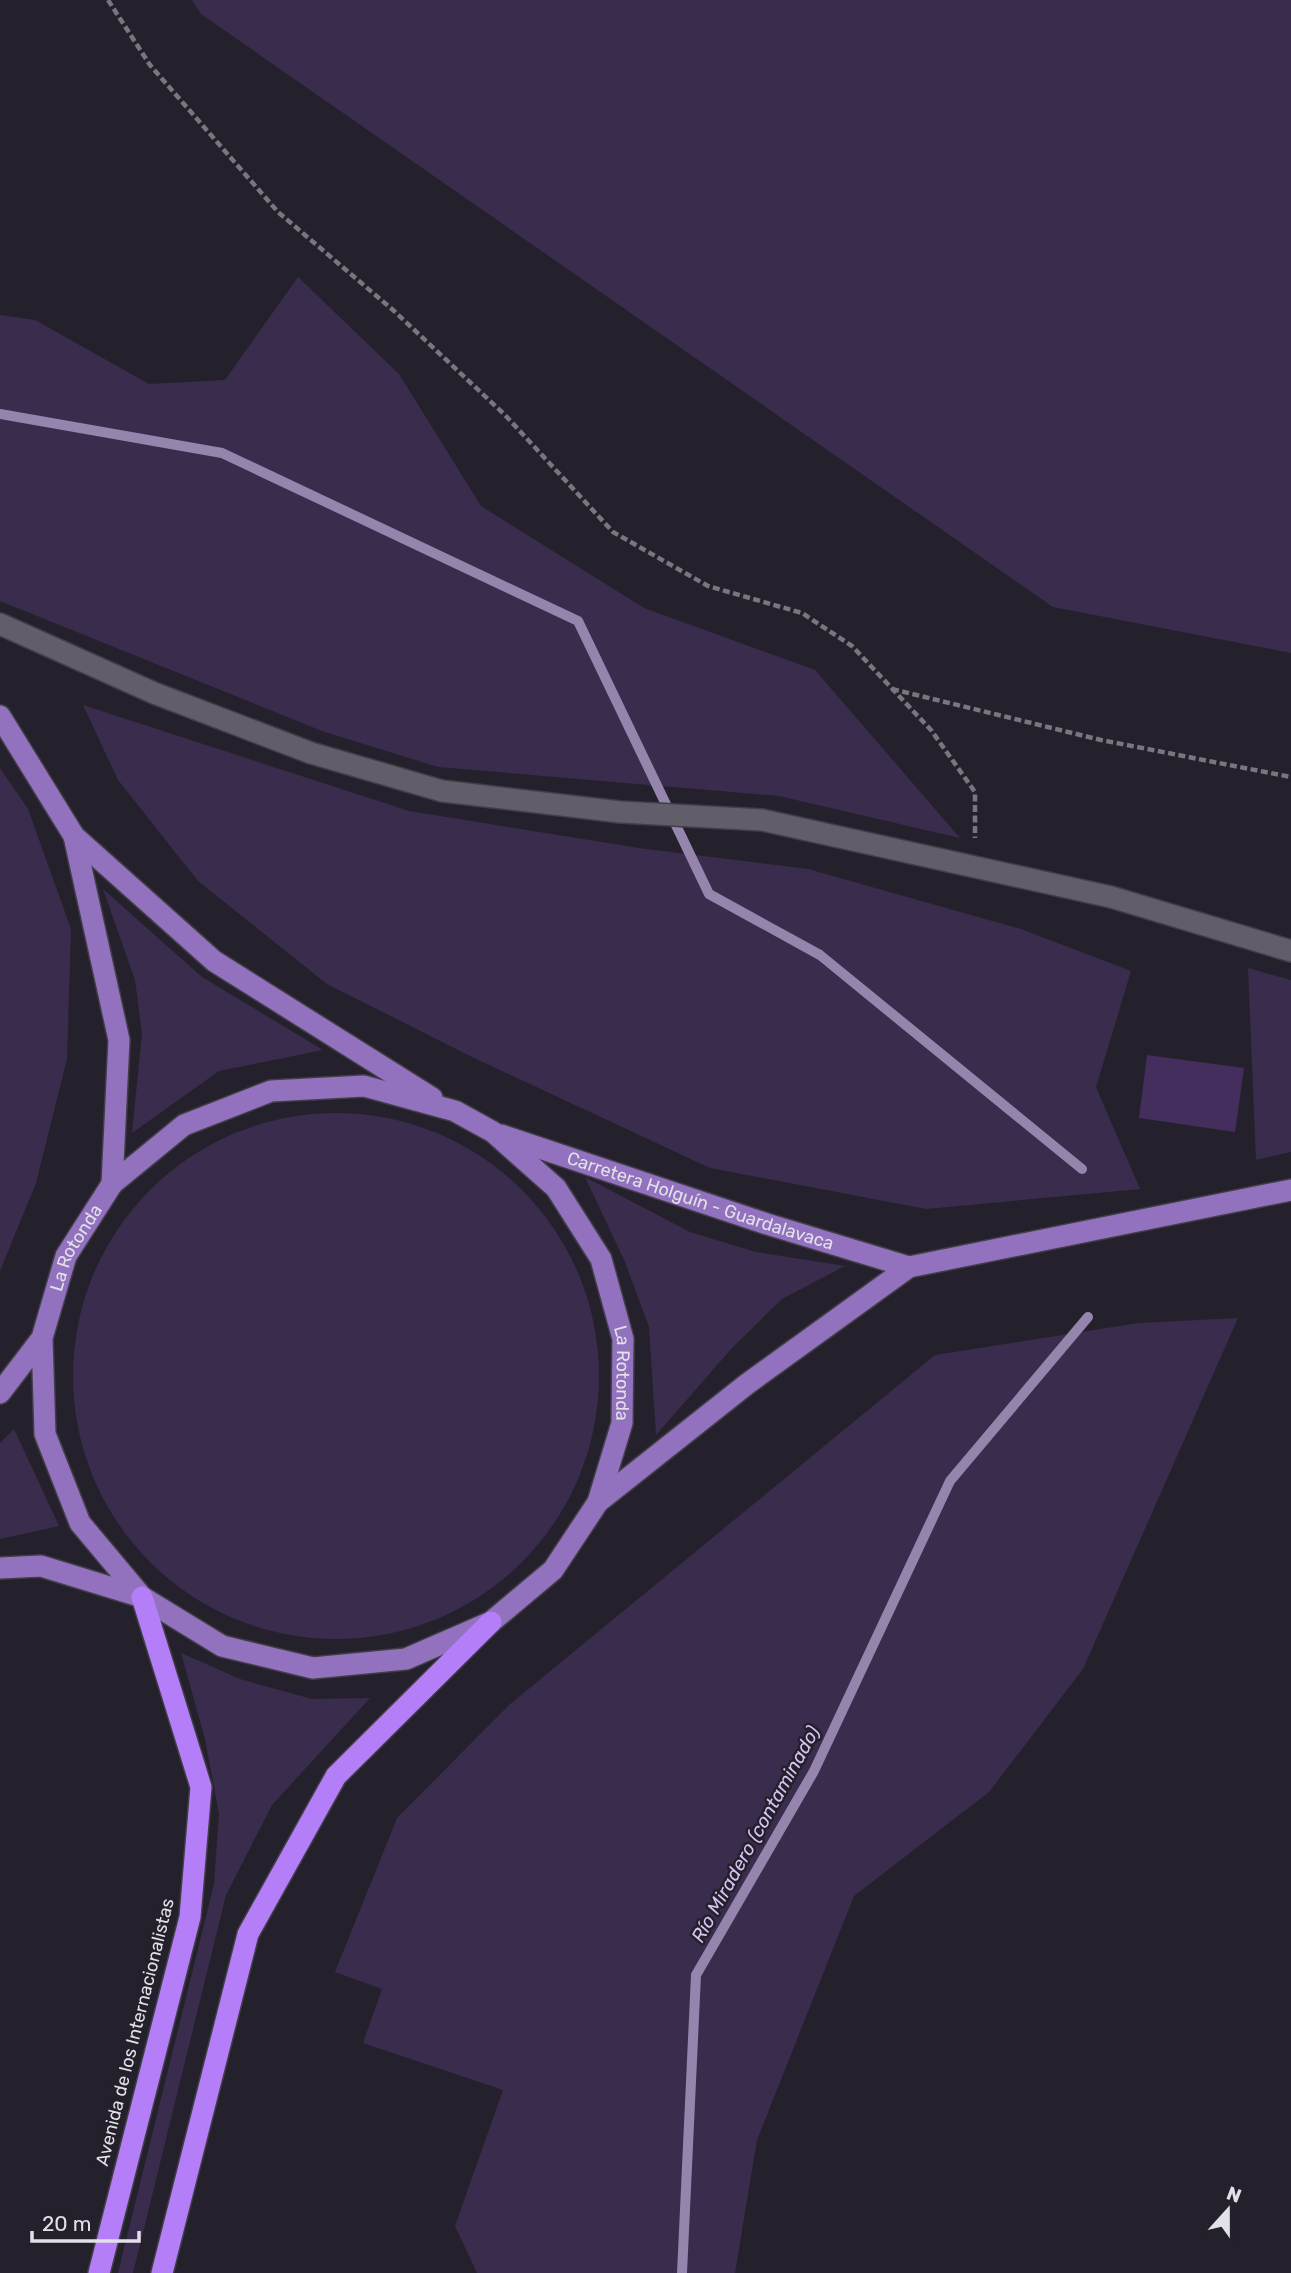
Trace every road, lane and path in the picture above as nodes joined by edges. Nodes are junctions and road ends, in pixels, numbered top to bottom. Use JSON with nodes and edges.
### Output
{"nodes":[{"id":1,"x":108,"y":0,"type":"edge"},
{"id":2,"x":0,"y":624,"type":"edge"},
{"id":3,"x":892,"y":688,"type":"junction"},
{"id":4,"x":0,"y":716,"type":"edge"},
{"id":5,"x":1291,"y":777,"type":"edge"},
{"id":6,"x":74,"y":836,"type":"junction"},
{"id":7,"x":975,"y":867,"type":"junction"},
{"id":8,"x":1291,"y":951,"type":"edge"},
{"id":9,"x":454,"y":1111,"type":"junction"},
{"id":10,"x":493,"y":1132,"type":"junction"},
{"id":11,"x":112,"y":1184,"type":"junction"},
{"id":12,"x":1291,"y":1190,"type":"edge"},
{"id":13,"x":909,"y":1267,"type":"junction"},
{"id":14,"x":42,"y":1338,"type":"junction"},
{"id":15,"x":0,"y":1392,"type":"edge"},
{"id":16,"x":598,"y":1502,"type":"junction"},
{"id":17,"x":0,"y":1567,"type":"edge"},
{"id":18,"x":142,"y":1597,"type":"junction"},
{"id":19,"x":492,"y":1622,"type":"junction"},
{"id":20,"x":99,"y":2273,"type":"edge"},
{"id":21,"x":162,"y":2273,"type":"edge"}],
"edges":[{"from":1,"to":3,"type":"path"},
{"from":2,"to":7,"type":"street"},
{"from":3,"to":5,"type":"path"},
{"from":3,"to":7,"type":"path"},
{"from":4,"to":6,"type":"main road"},
{"from":6,"to":9,"type":"main road"},
{"from":6,"to":11,"type":"main road"},
{"from":7,"to":8,"type":"street"},
{"from":9,"to":10,"type":"main road","name":"La Rotonda"},
{"from":9,"to":11,"type":"main road","name":"La Rotonda"},
{"from":10,"to":13,"type":"main road","name":"Carretera Holguín - Guardalavaca"},
{"from":10,"to":16,"type":"main road","name":"La Rotonda"},
{"from":11,"to":14,"type":"main road","name":"La Rotonda"},
{"from":12,"to":13,"type":"main road","name":"Carretera Holguín - Guardalavaca"},
{"from":13,"to":16,"type":"main road","name":"Carretera Holguín - Guardalavaca"},
{"from":14,"to":15,"type":"main road"},
{"from":14,"to":18,"type":"main road","name":"La Rotonda"},
{"from":16,"to":19,"type":"main road","name":"La Rotonda"},
{"from":17,"to":18,"type":"main road"},
{"from":18,"to":19,"type":"main road","name":"La Rotonda"},
{"from":18,"to":20,"type":"highway","name":"Avenida de los Internacionalistas"},
{"from":19,"to":21,"type":"highway"}]}
